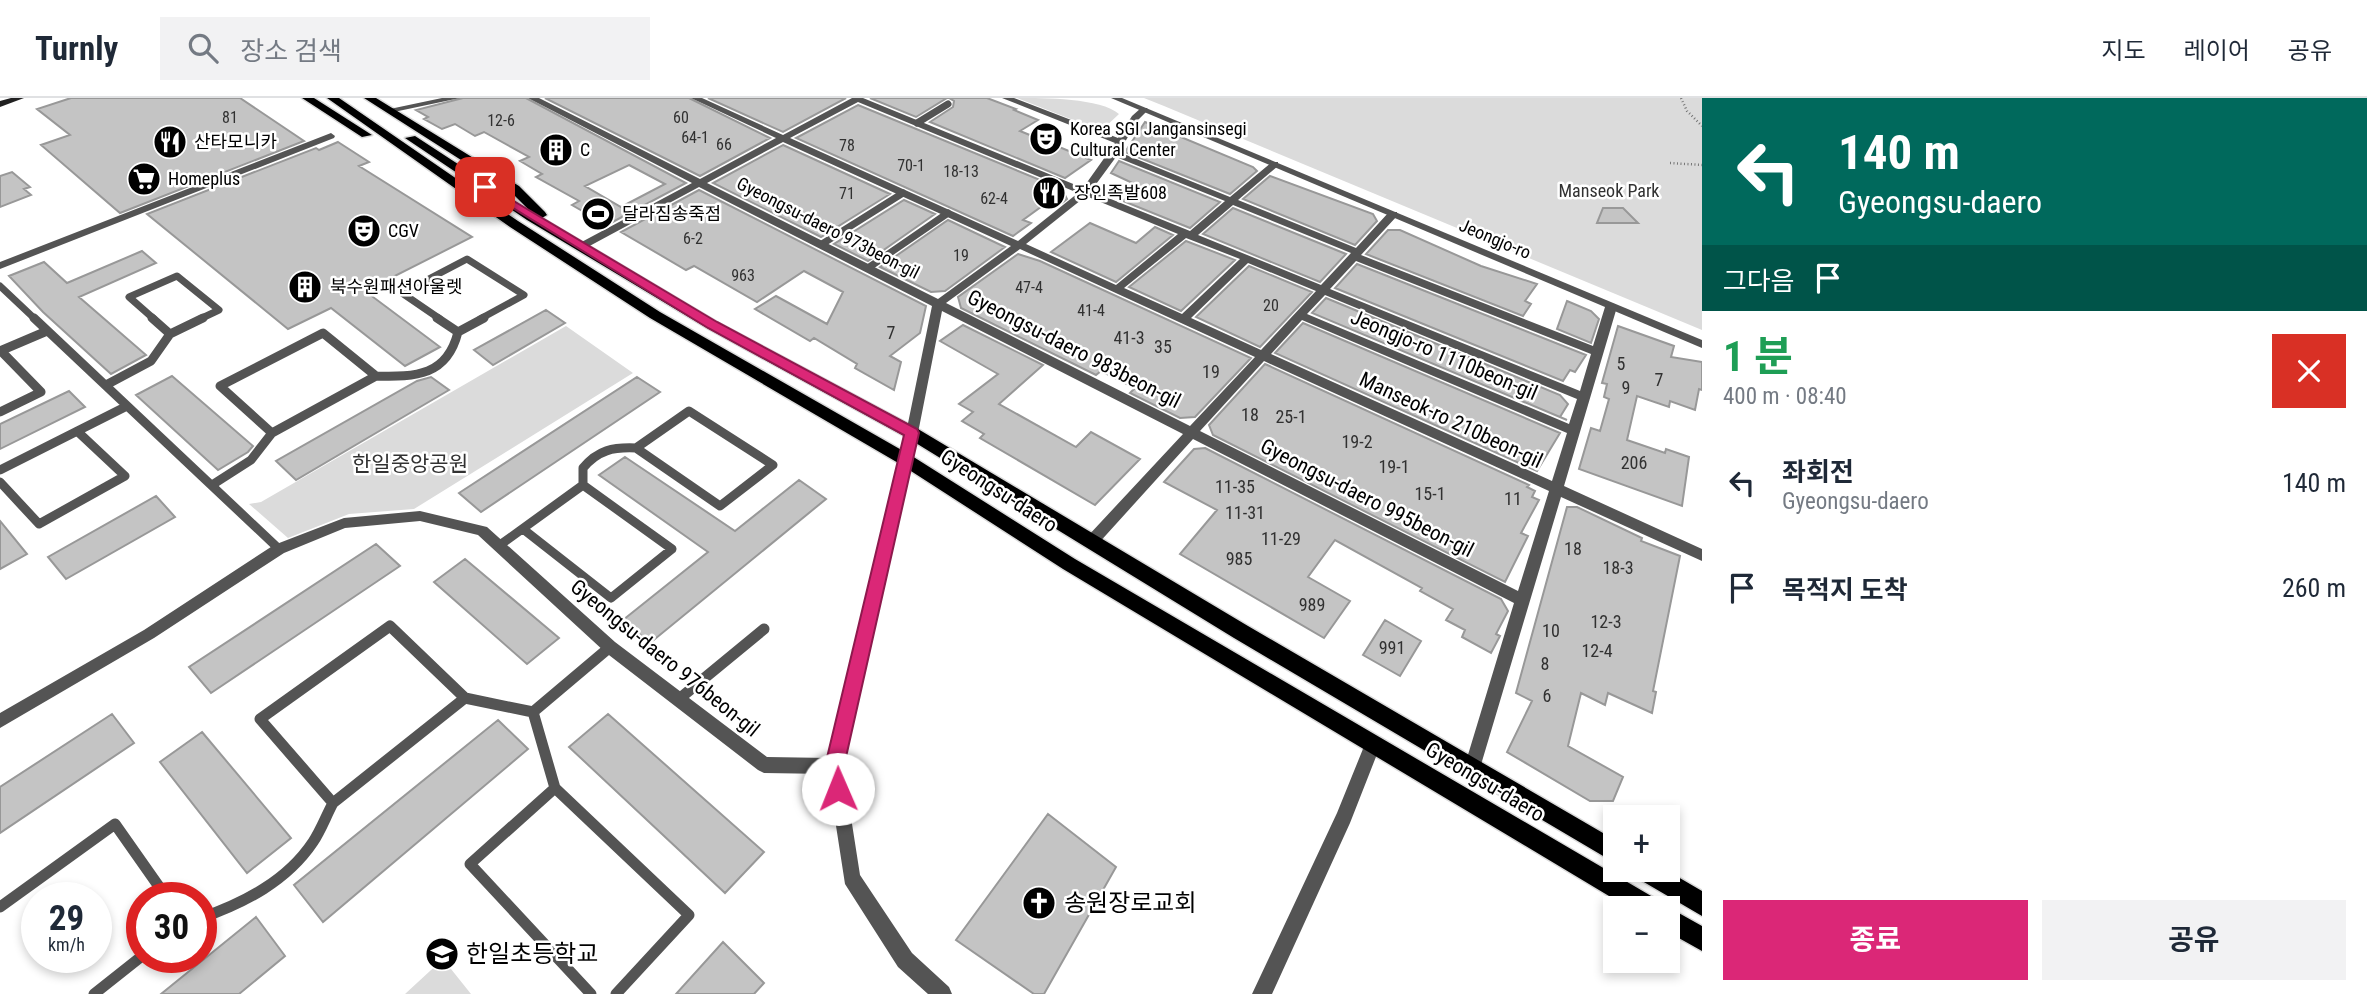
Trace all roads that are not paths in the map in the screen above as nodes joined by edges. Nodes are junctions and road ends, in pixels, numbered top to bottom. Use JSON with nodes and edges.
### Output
{"nodes":[{"id":1,"x":20,"y":98,"type":"edge"},
{"id":2,"x":307,"y":98,"type":"edge"},
{"id":3,"x":332,"y":98,"type":"edge"},
{"id":4,"x":349,"y":98,"type":"edge"},
{"id":5,"x":369,"y":98,"type":"edge"},
{"id":6,"x":456,"y":98,"type":"edge"},
{"id":7,"x":532,"y":98,"type":"edge"},
{"id":8,"x":695,"y":98,"type":"edge"},
{"id":9,"x":857,"y":98,"type":"edge"},
{"id":10,"x":1006,"y":98,"type":"edge"},
{"id":11,"x":1115,"y":98,"type":"edge"},
{"id":12,"x":0,"y":104,"type":"edge"},
{"id":13,"x":948,"y":104,"type":"dead end"},
{"id":14,"x":389,"y":110,"type":"junction"},
{"id":15,"x":1144,"y":110,"type":"junction"},
{"id":16,"x":917,"y":123,"type":"junction"},
{"id":17,"x":331,"y":136,"type":"dead end"},
{"id":18,"x":785,"y":139,"type":"junction"},
{"id":19,"x":1120,"y":142,"type":"junction"},
{"id":20,"x":1114,"y":153,"type":"junction"},
{"id":21,"x":1275,"y":164,"type":"junction"},
{"id":22,"x":702,"y":183,"type":"junction"},
{"id":23,"x":1085,"y":192,"type":"junction"},
{"id":24,"x":902,"y":193,"type":"junction"},
{"id":25,"x":1232,"y":199,"type":"junction"},
{"id":26,"x":948,"y":213,"type":"junction"},
{"id":27,"x":1393,"y":214,"type":"junction"},
{"id":28,"x":558,"y":232,"type":"junction"},
{"id":29,"x":1187,"y":235,"type":"junction"},
{"id":30,"x":531,"y":236,"type":"junction"},
{"id":31,"x":822,"y":244,"type":"junction"},
{"id":32,"x":1018,"y":245,"type":"junction"},
{"id":33,"x":580,"y":247,"type":"junction"},
{"id":34,"x":1355,"y":254,"type":"junction"},
{"id":35,"x":1246,"y":260,"type":"junction"},
{"id":36,"x":0,"y":266,"type":"edge"},
{"id":37,"x":867,"y":268,"type":"junction"},
{"id":38,"x":1116,"y":290,"type":"junction"},
{"id":39,"x":2,"y":291,"type":"edge"},
{"id":40,"x":1321,"y":291,"type":"junction"},
{"id":41,"x":938,"y":304,"type":"junction"},
{"id":42,"x":1611,"y":307,"type":"junction"},
{"id":43,"x":1299,"y":315,"type":"junction"},
{"id":44,"x":1183,"y":320,"type":"junction"},
{"id":45,"x":47,"y":331,"type":"junction"},
{"id":46,"x":458,"y":332,"type":"junction"},
{"id":47,"x":170,"y":334,"type":"junction"},
{"id":48,"x":1702,"y":344,"type":"edge"},
{"id":49,"x":0,"y":351,"type":"edge"},
{"id":50,"x":1598,"y":352,"type":"junction"},
{"id":51,"x":1262,"y":356,"type":"junction"},
{"id":52,"x":743,"y":365,"type":"junction"},
{"id":53,"x":376,"y":376,"type":"junction"},
{"id":54,"x":810,"y":379,"type":"junction"},
{"id":55,"x":106,"y":385,"type":"junction"},
{"id":56,"x":1584,"y":397,"type":"junction"},
{"id":57,"x":127,"y":406,"type":"junction"},
{"id":58,"x":0,"y":412,"type":"edge"},
{"id":59,"x":77,"y":431,"type":"junction"},
{"id":60,"x":1574,"y":431,"type":"junction"},
{"id":61,"x":1191,"y":432,"type":"junction"},
{"id":62,"x":272,"y":433,"type":"junction"},
{"id":63,"x":912,"y":433,"type":"junction"},
{"id":64,"x":636,"y":448,"type":"junction"},
{"id":65,"x":906,"y":460,"type":"junction"},
{"id":66,"x":0,"y":470,"type":"edge"},
{"id":67,"x":0,"y":482,"type":"edge"},
{"id":68,"x":212,"y":485,"type":"junction"},
{"id":69,"x":583,"y":485,"type":"junction"},
{"id":70,"x":1555,"y":490,"type":"junction"},
{"id":71,"x":523,"y":529,"type":"junction"},
{"id":72,"x":1092,"y":541,"type":"junction"},
{"id":73,"x":499,"y":545,"type":"junction"},
{"id":74,"x":279,"y":549,"type":"junction"},
{"id":75,"x":1702,"y":555,"type":"edge"},
{"id":76,"x":1524,"y":601,"type":"junction"},
{"id":77,"x":764,"y":629,"type":"dead end"},
{"id":78,"x":610,"y":647,"type":"junction"},
{"id":79,"x":465,"y":698,"type":"junction"},
{"id":80,"x":680,"y":699,"type":"junction"},
{"id":81,"x":533,"y":712,"type":"junction"},
{"id":82,"x":0,"y":721,"type":"edge"},
{"id":83,"x":1373,"y":744,"type":"junction"},
{"id":84,"x":835,"y":766,"type":"junction"},
{"id":85,"x":1472,"y":768,"type":"junction"},
{"id":86,"x":555,"y":788,"type":"junction"},
{"id":87,"x":333,"y":803,"type":"junction"},
{"id":88,"x":1569,"y":824,"type":"junction"},
{"id":89,"x":1603,"y":845,"type":"edge"},
{"id":90,"x":1556,"y":853,"type":"junction"},
{"id":91,"x":156,"y":882,"type":"edge"},
{"id":92,"x":1665,"y":882,"type":"edge"},
{"id":93,"x":1629,"y":896,"type":"edge"},
{"id":94,"x":1702,"y":904,"type":"edge"},
{"id":95,"x":0,"y":907,"type":"edge"},
{"id":96,"x":217,"y":913,"type":"edge"},
{"id":97,"x":1680,"y":926,"type":"edge"},
{"id":98,"x":1702,"y":939,"type":"edge"},
{"id":99,"x":126,"y":969,"type":"edge"},
{"id":100,"x":94,"y":994,"type":"edge"},
{"id":101,"x":591,"y":994,"type":"edge"},
{"id":102,"x":616,"y":994,"type":"edge"},
{"id":103,"x":942,"y":994,"type":"edge"},
{"id":104,"x":1262,"y":994,"type":"edge"}],
"edges":[{"from":1,"to":12,"type":"main road"},
{"from":2,"to":30,"type":"main road"},
{"from":3,"to":30,"type":"main road","name":"Gyeongsu-daero"},
{"from":4,"to":28,"type":"main road","name":"Gyeongsu-daero"},
{"from":5,"to":14,"type":"main road"},
{"from":6,"to":14,"type":"street"},
{"from":7,"to":22,"type":"street","name":"Gyeongsu-daero 973beon-gil"},
{"from":8,"to":18,"type":"street","name":"Manseok-ro 210beon-gil"},
{"from":9,"to":16,"type":"street","name":"Jeongjo-ro 1110beon-gil"},
{"from":9,"to":18,"type":"street"},
{"from":10,"to":19,"type":"street"},
{"from":11,"to":15,"type":"street","name":"Jeongjo-ro"},
{"from":13,"to":16,"type":"lane"},
{"from":14,"to":28,"type":"main road"},
{"from":15,"to":19,"type":"street"},
{"from":15,"to":21,"type":"street","name":"Jeongjo-ro"},
{"from":16,"to":23,"type":"street","name":"Jeongjo-ro 1110beon-gil"},
{"from":17,"to":36,"type":"street"},
{"from":18,"to":22,"type":"street"},
{"from":18,"to":24,"type":"street","name":"Manseok-ro 210beon-gil"},
{"from":19,"to":20,"type":"street"},
{"from":20,"to":23,"type":"street"},
{"from":20,"to":25,"type":"street"},
{"from":21,"to":25,"type":"street"},
{"from":21,"to":27,"type":"street","name":"Jeongjo-ro"},
{"from":22,"to":31,"type":"street","name":"Gyeongsu-daero 973beon-gil"},
{"from":22,"to":33,"type":"street"},
{"from":23,"to":29,"type":"street","name":"Jeongjo-ro 1110beon-gil"},
{"from":23,"to":32,"type":"street"},
{"from":24,"to":26,"type":"street","name":"Manseok-ro 210beon-gil"},
{"from":24,"to":31,"type":"lane"},
{"from":25,"to":29,"type":"street"},
{"from":25,"to":34,"type":"street"},
{"from":26,"to":32,"type":"street","name":"Manseok-ro 210beon-gil"},
{"from":26,"to":37,"type":"lane"},
{"from":27,"to":34,"type":"street","name":"Gyeongsu-daero 983beon-gil"},
{"from":27,"to":42,"type":"street","name":"Jeongjo-ro"},
{"from":28,"to":33,"type":"main road","name":"Gyeongsu-daero"},
{"from":29,"to":35,"type":"street","name":"Jeongjo-ro 1110beon-gil"},
{"from":29,"to":38,"type":"street"},
{"from":30,"to":52,"type":"main road","name":"Gyeongsu-daero"},
{"from":31,"to":37,"type":"street","name":"Gyeongsu-daero 973beon-gil"},
{"from":32,"to":38,"type":"street","name":"Manseok-ro 210beon-gil"},
{"from":32,"to":41,"type":"street"},
{"from":33,"to":54,"type":"main road","name":"Gyeongsu-daero"},
{"from":34,"to":40,"type":"street","name":"Gyeongsu-daero 983beon-gil"},
{"from":34,"to":50,"type":"street"},
{"from":35,"to":40,"type":"street","name":"Jeongjo-ro 1110beon-gil"},
{"from":35,"to":44,"type":"street"},
{"from":37,"to":41,"type":"street","name":"Gyeongsu-daero 973beon-gil"},
{"from":38,"to":44,"type":"street","name":"Manseok-ro 210beon-gil"},
{"from":39,"to":45,"type":"lane"},
{"from":40,"to":43,"type":"street","name":"Gyeongsu-daero 983beon-gil"},
{"from":40,"to":56,"type":"street","name":"Jeongjo-ro 1110beon-gil"},
{"from":41,"to":61,"type":"street","name":"Gyeongsu-daero 983beon-gil"},
{"from":41,"to":63,"type":"street"},
{"from":42,"to":48,"type":"street","name":"Jeongjo-ro"},
{"from":42,"to":50,"type":"street"},
{"from":43,"to":51,"type":"street","name":"Gyeongsu-daero 983beon-gil"},
{"from":43,"to":60,"type":"street","name":"Jeongjo-ro 1110beon-gil"},
{"from":44,"to":51,"type":"street","name":"Manseok-ro 210beon-gil"},
{"from":45,"to":49,"type":"lane"},
{"from":45,"to":55,"type":"lane"},
{"from":46,"to":46,"type":"lane"},
{"from":46,"to":53,"type":"lane"},
{"from":47,"to":47,"type":"lane"},
{"from":47,"to":55,"type":"lane"},
{"from":49,"to":58,"type":"lane"},
{"from":50,"to":56,"type":"street"},
{"from":51,"to":61,"type":"street","name":"Gyeongsu-daero 983beon-gil"},
{"from":51,"to":70,"type":"street","name":"Manseok-ro 210beon-gil"},
{"from":52,"to":54,"type":"main road"},
{"from":52,"to":65,"type":"main road","name":"Gyeongsu-daero"},
{"from":53,"to":62,"type":"lane"},
{"from":53,"to":62,"type":"lane"},
{"from":54,"to":63,"type":"main road","name":"Gyeongsu-daero"},
{"from":55,"to":57,"type":"lane"},
{"from":56,"to":60,"type":"street"},
{"from":57,"to":59,"type":"lane"},
{"from":57,"to":68,"type":"lane"},
{"from":59,"to":66,"type":"lane"},
{"from":59,"to":67,"type":"lane"},
{"from":60,"to":70,"type":"street"},
{"from":61,"to":72,"type":"street","name":"Gyeongsu-daero 983beon-gil"},
{"from":61,"to":76,"type":"street","name":"Gyeongsu-daero 995beon-gil"},
{"from":62,"to":68,"type":"lane"},
{"from":63,"to":65,"type":"street"},
{"from":63,"to":72,"type":"main road","name":"Gyeongsu-daero"},
{"from":64,"to":64,"type":"lane"},
{"from":64,"to":69,"type":"lane"},
{"from":65,"to":83,"type":"main road","name":"Gyeongsu-daero"},
{"from":65,"to":84,"type":"street"},
{"from":68,"to":74,"type":"lane"},
{"from":69,"to":71,"type":"lane"},
{"from":69,"to":71,"type":"lane"},
{"from":70,"to":75,"type":"street","name":"Manseok-ro 210beon-gil"},
{"from":70,"to":76,"type":"street"},
{"from":71,"to":73,"type":"lane"},
{"from":72,"to":85,"type":"main road","name":"Gyeongsu-daero"},
{"from":73,"to":74,"type":"street","name":"Gyeongsu-daero 976beon-gil"},
{"from":73,"to":78,"type":"street","name":"Gyeongsu-daero 976beon-gil"},
{"from":74,"to":82,"type":"street","name":"Gyeongsu-daero 976beon-gil"},
{"from":76,"to":85,"type":"street"},
{"from":77,"to":80,"type":"lane"},
{"from":78,"to":80,"type":"street","name":"Gyeongsu-daero 976beon-gil"},
{"from":78,"to":81,"type":"lane"},
{"from":79,"to":81,"type":"lane"},
{"from":79,"to":87,"type":"lane"},
{"from":79,"to":87,"type":"lane"},
{"from":80,"to":84,"type":"street","name":"Gyeongsu-daero 976beon-gil"},
{"from":81,"to":86,"type":"lane"},
{"from":83,"to":90,"type":"main road","name":"Gyeongsu-daero"},
{"from":83,"to":104,"type":"street"},
{"from":84,"to":103,"type":"street"},
{"from":85,"to":88,"type":"main road","name":"Gyeongsu-daero"},
{"from":86,"to":101,"type":"lane"},
{"from":86,"to":102,"type":"lane"},
{"from":87,"to":96,"type":"lane"},
{"from":88,"to":89,"type":"main road","name":"Gyeongsu-daero"},
{"from":88,"to":90,"type":"main road"},
{"from":90,"to":93,"type":"main road","name":"Gyeongsu-daero"},
{"from":91,"to":95,"type":"lane"},
{"from":92,"to":94,"type":"main road"},
{"from":97,"to":98,"type":"main road"},
{"from":99,"to":100,"type":"lane"}]}
